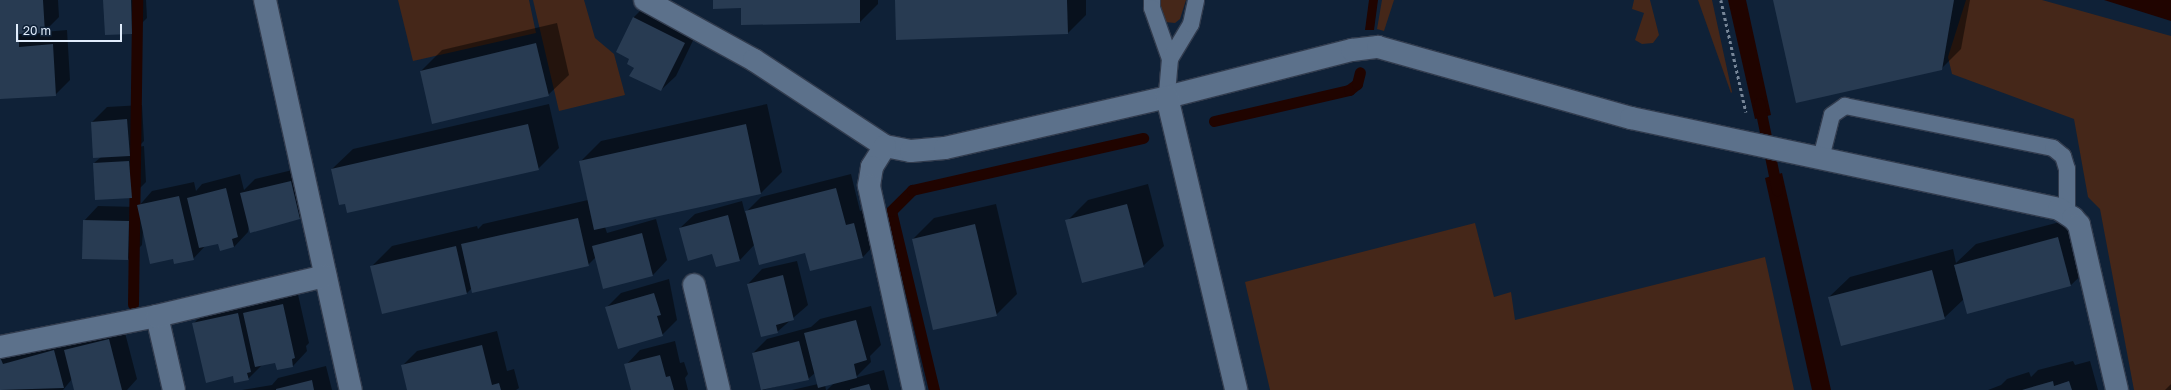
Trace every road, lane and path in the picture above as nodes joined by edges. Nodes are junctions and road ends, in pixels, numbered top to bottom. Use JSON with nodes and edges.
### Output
{"nodes":[{"id":1,"x":264,"y":0,"type":"edge"},
{"id":2,"x":645,"y":0,"type":"edge"},
{"id":3,"x":1152,"y":0,"type":"edge"},
{"id":4,"x":1196,"y":0,"type":"edge"},
{"id":5,"x":1721,"y":0,"type":"edge"},
{"id":6,"x":1170,"y":59,"type":"junction"},
{"id":7,"x":1167,"y":98,"type":"junction"},
{"id":8,"x":1747,"y":119,"type":"dead end"},
{"id":9,"x":885,"y":146,"type":"junction"},
{"id":10,"x":1821,"y":158,"type":"junction"},
{"id":11,"x":2067,"y":213,"type":"junction"},
{"id":12,"x":325,"y":276,"type":"junction"},
{"id":13,"x":694,"y":285,"type":"dead end"},
{"id":14,"x":157,"y":316,"type":"junction"},
{"id":15,"x":0,"y":347,"type":"edge"},
{"id":16,"x":174,"y":390,"type":"edge"},
{"id":17,"x":351,"y":390,"type":"edge"},
{"id":18,"x":719,"y":390,"type":"edge"},
{"id":19,"x":914,"y":390,"type":"edge"},
{"id":20,"x":1236,"y":390,"type":"edge"},
{"id":21,"x":2117,"y":390,"type":"edge"}],
"edges":[{"from":1,"to":12,"type":"street"},
{"from":2,"to":9,"type":"street"},
{"from":3,"to":6,"type":"lane"},
{"from":4,"to":6,"type":"lane"},
{"from":5,"to":8,"type":"path"},
{"from":6,"to":7,"type":"lane"},
{"from":7,"to":9,"type":"street"},
{"from":7,"to":10,"type":"street"},
{"from":7,"to":20,"type":"street"},
{"from":9,"to":19,"type":"street"},
{"from":10,"to":11,"type":"street"},
{"from":10,"to":11,"type":"lane"},
{"from":11,"to":21,"type":"street"},
{"from":12,"to":14,"type":"street"},
{"from":12,"to":17,"type":"street"},
{"from":13,"to":18,"type":"street"},
{"from":14,"to":15,"type":"street"},
{"from":14,"to":16,"type":"street"}]}
